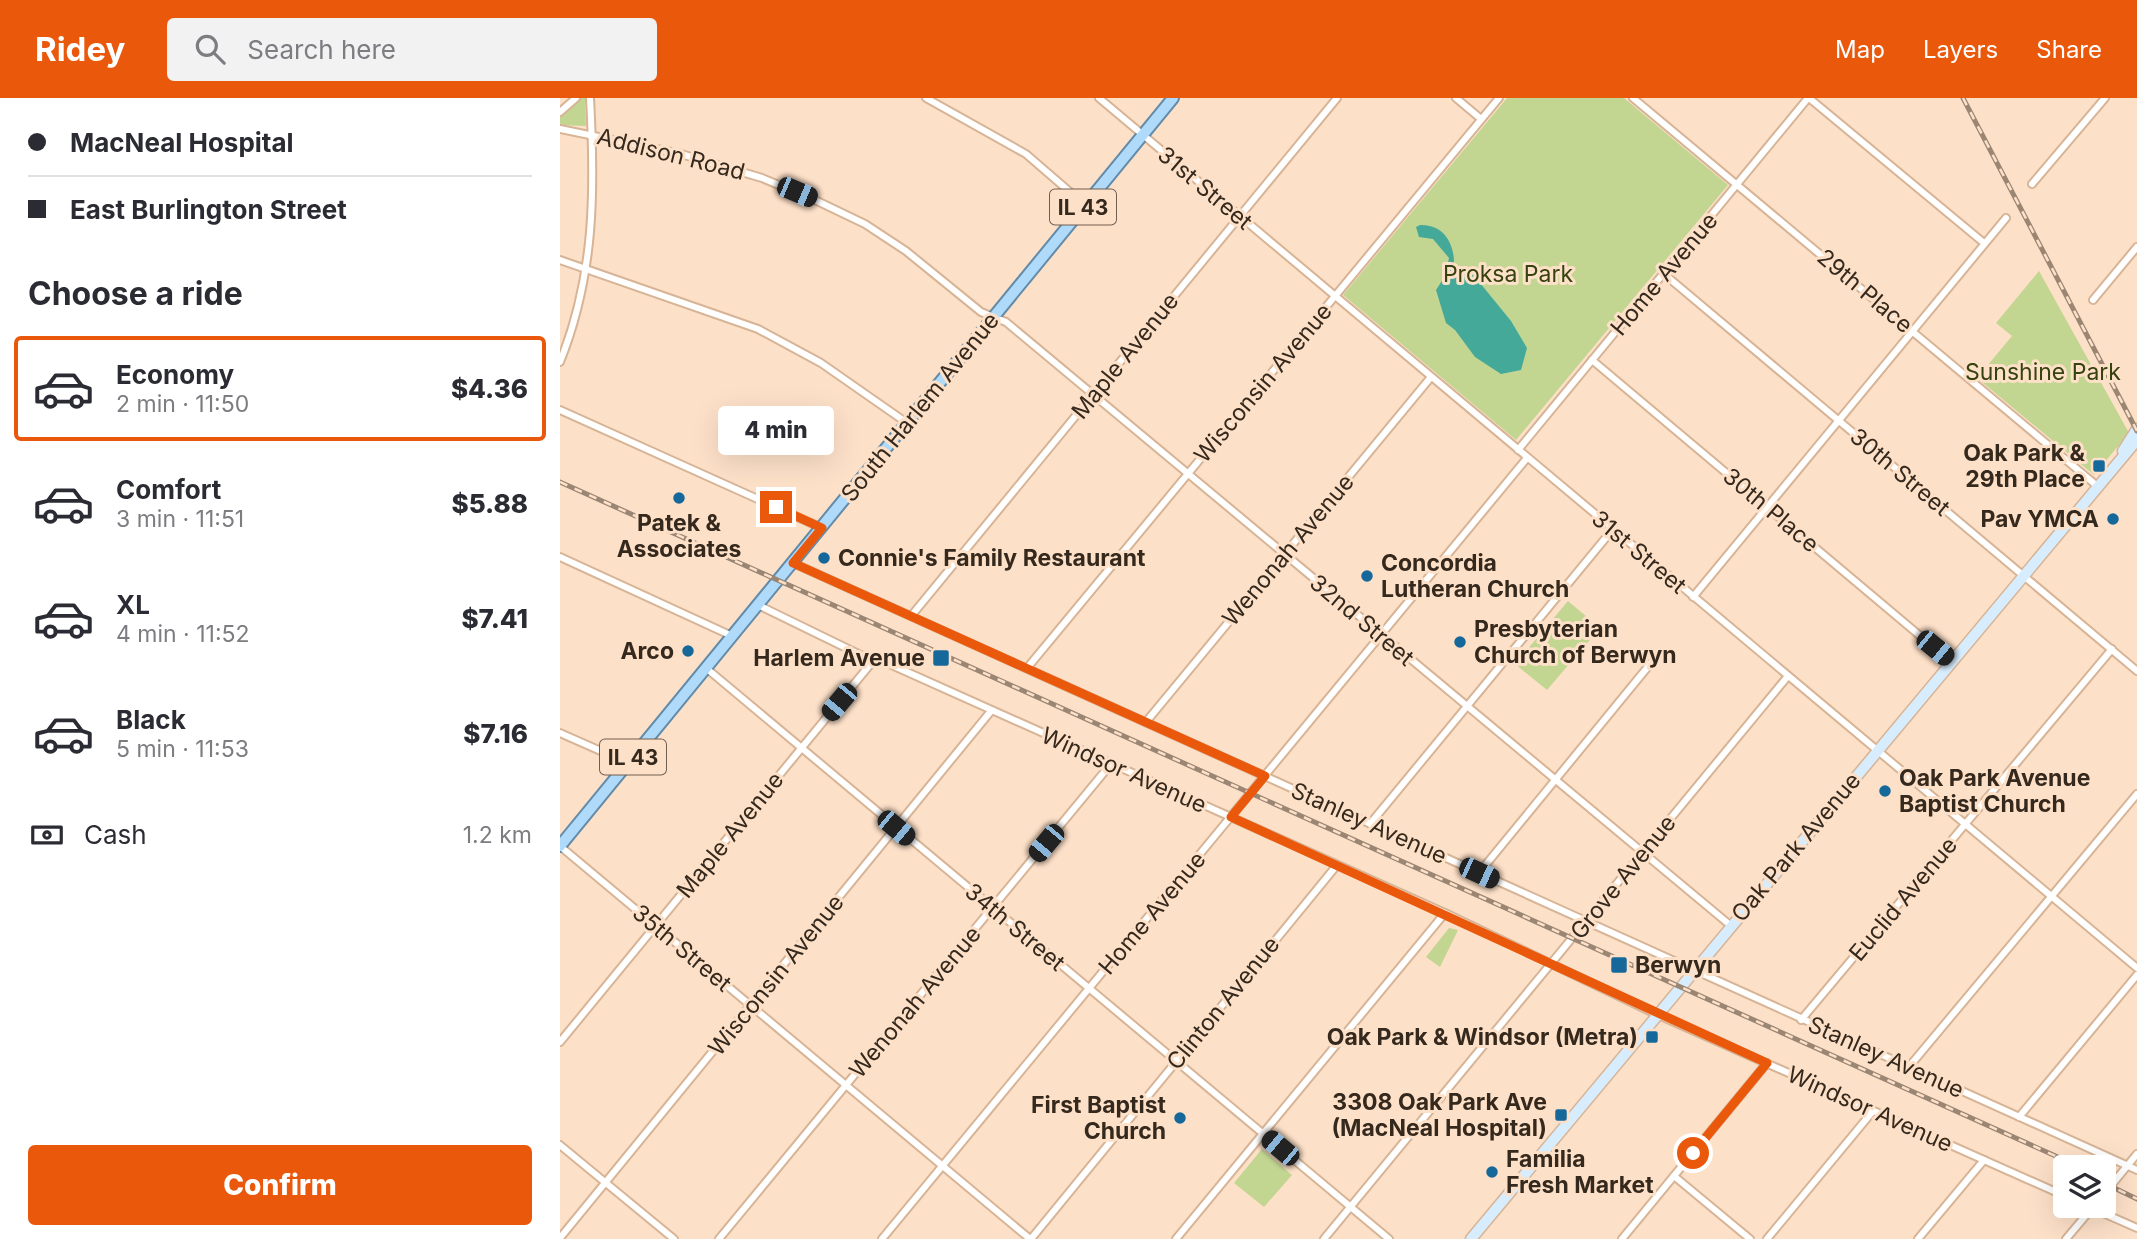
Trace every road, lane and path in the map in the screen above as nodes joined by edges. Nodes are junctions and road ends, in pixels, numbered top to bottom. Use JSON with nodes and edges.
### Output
{"nodes":[{"id":1,"x":576,"y":98,"type":"edge"},
{"id":2,"x":590,"y":98,"type":"edge"},
{"id":3,"x":926,"y":98,"type":"edge"},
{"id":4,"x":1099,"y":98,"type":"edge"},
{"id":5,"x":1172,"y":98,"type":"edge"},
{"id":6,"x":1337,"y":98,"type":"edge"},
{"id":7,"x":1456,"y":98,"type":"edge"},
{"id":8,"x":1499,"y":98,"type":"edge"},
{"id":9,"x":1633,"y":98,"type":"edge"},
{"id":10,"x":1809,"y":98,"type":"edge"},
{"id":11,"x":2105,"y":98,"type":"edge"},
{"id":12,"x":560,"y":112,"type":"edge"},
{"id":13,"x":1481,"y":119,"type":"junction"},
{"id":14,"x":560,"y":129,"type":"edge"},
{"id":15,"x":592,"y":133,"type":"junction"},
{"id":16,"x":1142,"y":135,"type":"junction"},
{"id":17,"x":2032,"y":184,"type":"dead end"},
{"id":18,"x":1738,"y":185,"type":"junction"},
{"id":19,"x":1085,"y":205,"type":"junction"},
{"id":20,"x":1239,"y":217,"type":"junction"},
{"id":21,"x":2006,"y":218,"type":"dead end"},
{"id":22,"x":1984,"y":243,"type":"junction"},
{"id":23,"x":2137,"y":247,"type":"edge"},
{"id":24,"x":560,"y":260,"type":"edge"},
{"id":25,"x":588,"y":268,"type":"junction"},
{"id":26,"x":1664,"y":274,"type":"junction"},
{"id":27,"x":1335,"y":296,"type":"junction"},
{"id":28,"x":2093,"y":300,"type":"dead end"},
{"id":29,"x":994,"y":317,"type":"junction"},
{"id":30,"x":1912,"y":331,"type":"junction"},
{"id":31,"x":1592,"y":360,"type":"junction"},
{"id":32,"x":560,"y":362,"type":"edge"},
{"id":33,"x":1431,"y":377,"type":"junction"},
{"id":34,"x":1093,"y":395,"type":"junction"},
{"id":35,"x":560,"y":410,"type":"edge"},
{"id":36,"x":1838,"y":421,"type":"junction"},
{"id":37,"x":907,"y":423,"type":"junction"},
{"id":38,"x":2137,"y":429,"type":"edge"},
{"id":39,"x":2137,"y":440,"type":"edge"},
{"id":40,"x":1518,"y":450,"type":"junction"},
{"id":41,"x":2121,"y":455,"type":"junction"},
{"id":42,"x":1527,"y":458,"type":"junction"},
{"id":43,"x":1188,"y":474,"type":"junction"},
{"id":44,"x":2096,"y":485,"type":"junction"},
{"id":45,"x":1767,"y":506,"type":"junction"},
{"id":46,"x":822,"y":528,"type":"junction"},
{"id":47,"x":1612,"y":529,"type":"junction"},
{"id":48,"x":1284,"y":555,"type":"junction"},
{"id":49,"x":560,"y":557,"type":"edge"},
{"id":50,"x":793,"y":563,"type":"junction"},
{"id":51,"x":2022,"y":574,"type":"junction"},
{"id":52,"x":1693,"y":597,"type":"junction"},
{"id":53,"x":758,"y":605,"type":"junction"},
{"id":54,"x":912,"y":615,"type":"junction"},
{"id":55,"x":1381,"y":635,"type":"junction"},
{"id":56,"x":733,"y":636,"type":"junction"},
{"id":57,"x":2112,"y":649,"type":"junction"},
{"id":58,"x":873,"y":661,"type":"junction"},
{"id":59,"x":1950,"y":661,"type":"junction"},
{"id":60,"x":1651,"y":663,"type":"dead end"},
{"id":61,"x":1028,"y":667,"type":"junction"},
{"id":62,"x":706,"y":668,"type":"junction"},
{"id":63,"x":2137,"y":671,"type":"edge"},
{"id":64,"x":1788,"y":676,"type":"junction"},
{"id":65,"x":1467,"y":708,"type":"junction"},
{"id":66,"x":991,"y":711,"type":"junction"},
{"id":67,"x":1146,"y":722,"type":"junction"},
{"id":68,"x":560,"y":733,"type":"edge"},
{"id":69,"x":801,"y":748,"type":"junction"},
{"id":70,"x":1876,"y":750,"type":"junction"},
{"id":71,"x":628,"y":763,"type":"junction"},
{"id":72,"x":1110,"y":765,"type":"junction"},
{"id":73,"x":1265,"y":776,"type":"junction"},
{"id":74,"x":1555,"y":780,"type":"junction"},
{"id":75,"x":2137,"y":794,"type":"edge"},
{"id":76,"x":1231,"y":817,"type":"junction"},
{"id":77,"x":1370,"y":824,"type":"junction"},
{"id":78,"x":1965,"y":824,"type":"junction"},
{"id":79,"x":896,"y":828,"type":"junction"},
{"id":80,"x":561,"y":843,"type":"edge"},
{"id":81,"x":1643,"y":853,"type":"junction"},
{"id":82,"x":1337,"y":865,"type":"junction"},
{"id":83,"x":1479,"y":873,"type":"junction"},
{"id":84,"x":2051,"y":896,"type":"junction"},
{"id":85,"x":992,"y":908,"type":"junction"},
{"id":86,"x":1445,"y":913,"type":"junction"},
{"id":87,"x":1586,"y":922,"type":"junction"},
{"id":88,"x":1730,"y":925,"type":"junction"},
{"id":89,"x":655,"y":926,"type":"junction"},
{"id":90,"x":1550,"y":965,"type":"junction"},
{"id":91,"x":2137,"y":968,"type":"edge"},
{"id":92,"x":1692,"y":971,"type":"junction"},
{"id":93,"x":2137,"y":975,"type":"edge"},
{"id":94,"x":1089,"y":989,"type":"junction"},
{"id":95,"x":750,"y":1005,"type":"junction"},
{"id":96,"x":1656,"y":1014,"type":"junction"},
{"id":97,"x":1801,"y":1020,"type":"junction"},
{"id":98,"x":560,"y":1042,"type":"edge"},
{"id":99,"x":1175,"y":1061,"type":"junction"},
{"id":100,"x":1767,"y":1063,"type":"junction"},
{"id":101,"x":1908,"y":1068,"type":"junction"},
{"id":102,"x":846,"y":1085,"type":"junction"},
{"id":103,"x":1873,"y":1111,"type":"junction"},
{"id":104,"x":2019,"y":1117,"type":"junction"},
{"id":105,"x":1263,"y":1133,"type":"junction"},
{"id":106,"x":560,"y":1145,"type":"edge"},
{"id":107,"x":2137,"y":1154,"type":"edge"},
{"id":108,"x":1984,"y":1160,"type":"junction"},
{"id":109,"x":943,"y":1166,"type":"junction"},
{"id":110,"x":2127,"y":1166,"type":"junction"},
{"id":111,"x":2137,"y":1170,"type":"edge"},
{"id":112,"x":1674,"y":1176,"type":"junction"},
{"id":113,"x":2116,"y":1179,"type":"edge"},
{"id":114,"x":606,"y":1182,"type":"junction"},
{"id":115,"x":2053,"y":1191,"type":"edge"},
{"id":116,"x":1350,"y":1207,"type":"junction"},
{"id":117,"x":2082,"y":1218,"type":"edge"},
{"id":118,"x":2115,"y":1218,"type":"edge"},
{"id":119,"x":2137,"y":1228,"type":"edge"},
{"id":120,"x":560,"y":1238,"type":"edge"},
{"id":121,"x":674,"y":1239,"type":"edge"},
{"id":122,"x":719,"y":1239,"type":"edge"},
{"id":123,"x":883,"y":1239,"type":"edge"},
{"id":124,"x":1030,"y":1239,"type":"edge"},
{"id":125,"x":1176,"y":1239,"type":"edge"},
{"id":126,"x":1324,"y":1239,"type":"edge"},
{"id":127,"x":1389,"y":1239,"type":"edge"},
{"id":128,"x":1471,"y":1239,"type":"edge"},
{"id":129,"x":1622,"y":1239,"type":"edge"},
{"id":130,"x":1749,"y":1239,"type":"edge"},
{"id":131,"x":1767,"y":1239,"type":"edge"},
{"id":132,"x":1918,"y":1239,"type":"edge"},
{"id":133,"x":2066,"y":1239,"type":"edge"}],
"edges":[{"from":1,"to":12,"type":"street"},
{"from":2,"to":15,"type":"street"},
{"from":3,"to":19,"type":"street"},
{"from":4,"to":16,"type":"street","name":"31st Street"},
{"from":5,"to":16,"type":"main road","name":"South Harlem Avenue","number":"IL 43"},
{"from":6,"to":20,"type":"street","name":"Maple Avenue"},
{"from":7,"to":13,"type":"street"},
{"from":8,"to":13,"type":"street","name":"Wisconsin Avenue"},
{"from":9,"to":18,"type":"street","name":"29th Place"},
{"from":10,"to":18,"type":"street","name":"Home Avenue"},
{"from":10,"to":22,"type":"street"},
{"from":11,"to":17,"type":"street"},
{"from":13,"to":27,"type":"street","name":"Wisconsin Avenue"},
{"from":14,"to":15,"type":"street","name":"Addison Road"},
{"from":15,"to":25,"type":"street"},
{"from":15,"to":29,"type":"street","name":"Addison Road"},
{"from":16,"to":19,"type":"main road","name":"South Harlem Avenue","number":"IL 43"},
{"from":16,"to":20,"type":"street","name":"31st Street"},
{"from":18,"to":26,"type":"street","name":"Home Avenue"},
{"from":18,"to":30,"type":"street","name":"29th Place"},
{"from":19,"to":29,"type":"main road","name":"South Harlem Avenue","number":"IL 43"},
{"from":20,"to":27,"type":"street","name":"31st Street"},
{"from":20,"to":34,"type":"street","name":"Maple Avenue"},
{"from":21,"to":22,"type":"street"},
{"from":22,"to":30,"type":"street"},
{"from":23,"to":28,"type":"street"},
{"from":24,"to":25,"type":"street"},
{"from":25,"to":32,"type":"street"},
{"from":25,"to":37,"type":"street"},
{"from":26,"to":31,"type":"street","name":"Home Avenue"},
{"from":26,"to":36,"type":"street","name":"30th Street"},
{"from":27,"to":33,"type":"street","name":"31st Street"},
{"from":27,"to":43,"type":"street","name":"Wisconsin Avenue"},
{"from":29,"to":34,"type":"street","name":"32nd Street"},
{"from":29,"to":37,"type":"main road","name":"South Harlem Avenue","number":"IL 43"},
{"from":30,"to":36,"type":"street"},
{"from":30,"to":44,"type":"street","name":"29th Place"},
{"from":31,"to":40,"type":"street","name":"Home Avenue"},
{"from":31,"to":45,"type":"street","name":"30th Place"},
{"from":33,"to":40,"type":"street","name":"31st Street"},
{"from":33,"to":48,"type":"street","name":"Wenonah Avenue"},
{"from":34,"to":43,"type":"street","name":"32nd Street"},
{"from":34,"to":54,"type":"street","name":"Maple Avenue"},
{"from":35,"to":46,"type":"street"},
{"from":36,"to":45,"type":"street"},
{"from":36,"to":51,"type":"street","name":"30th Street"},
{"from":37,"to":46,"type":"main road","name":"South Harlem Avenue","number":"IL 43"},
{"from":38,"to":41,"type":"street","name":"Oak Park Avenue"},
{"from":39,"to":41,"type":"street","name":"Oak Park Avenue"},
{"from":40,"to":42,"type":"street","name":"31st Street"},
{"from":41,"to":44,"type":"street","name":"Oak Park Avenue"},
{"from":42,"to":47,"type":"street","name":"31st Street"},
{"from":42,"to":55,"type":"street","name":"Home Avenue"},
{"from":43,"to":48,"type":"street","name":"32nd Street"},
{"from":43,"to":61,"type":"street","name":"Wisconsin Avenue"},
{"from":44,"to":51,"type":"street","name":"Oak Park Avenue"},
{"from":45,"to":52,"type":"street"},
{"from":45,"to":59,"type":"street","name":"30th Place"},
{"from":46,"to":50,"type":"main road","name":"South Harlem Avenue","number":"IL 43"},
{"from":47,"to":52,"type":"street","name":"31st Street"},
{"from":47,"to":65,"type":"street"},
{"from":48,"to":55,"type":"street","name":"32nd Street"},
{"from":48,"to":67,"type":"street","name":"Wenonah Avenue"},
{"from":49,"to":56,"type":"street"},
{"from":50,"to":53,"type":"main road","name":"South Harlem Avenue","number":"IL 43"},
{"from":50,"to":54,"type":"street","name":"Stanley Avenue"},
{"from":51,"to":57,"type":"street","name":"30th Street"},
{"from":51,"to":59,"type":"street","name":"Oak Park Avenue"},
{"from":52,"to":64,"type":"street","name":"31st Street"},
{"from":53,"to":56,"type":"main road","name":"South Harlem Avenue","number":"IL 43"},
{"from":53,"to":58,"type":"street","name":"Windsor Avenue"},
{"from":54,"to":61,"type":"street","name":"Stanley Avenue"},
{"from":55,"to":65,"type":"street","name":"32nd Street"},
{"from":55,"to":73,"type":"street","name":"Home Avenue"},
{"from":56,"to":62,"type":"main road","name":"South Harlem Avenue","number":"IL 43"},
{"from":57,"to":63,"type":"street","name":"30th Street"},
{"from":57,"to":78,"type":"street","name":"Euclid Avenue"},
{"from":58,"to":66,"type":"street","name":"Windsor Avenue"},
{"from":58,"to":69,"type":"street","name":"Maple Avenue"},
{"from":59,"to":70,"type":"street","name":"Oak Park Avenue"},
{"from":60,"to":74,"type":"street"},
{"from":61,"to":67,"type":"street","name":"Stanley Avenue"},
{"from":62,"to":69,"type":"street","name":"34th Street"},
{"from":62,"to":71,"type":"main road","name":"South Harlem Avenue","number":"IL 43"},
{"from":64,"to":70,"type":"street","name":"31st Street"},
{"from":64,"to":81,"type":"street","name":"Grove Avenue"},
{"from":65,"to":74,"type":"street","name":"32nd Street"},
{"from":65,"to":77,"type":"street"},
{"from":66,"to":72,"type":"street","name":"Windsor Avenue"},
{"from":66,"to":79,"type":"street","name":"Wisconsin Avenue"},
{"from":67,"to":73,"type":"street","name":"Stanley Avenue"},
{"from":68,"to":71,"type":"street"},
{"from":69,"to":79,"type":"street","name":"34th Street"},
{"from":69,"to":89,"type":"street","name":"Maple Avenue"},
{"from":70,"to":78,"type":"street","name":"31st Street"},
{"from":70,"to":88,"type":"street","name":"Oak Park Avenue"},
{"from":71,"to":80,"type":"main road","name":"South Harlem Avenue","number":"IL 43"},
{"from":72,"to":76,"type":"street","name":"Windsor Avenue"},
{"from":72,"to":85,"type":"street","name":"Wenonah Avenue"},
{"from":73,"to":76,"type":"street","name":"Home Avenue"},
{"from":73,"to":77,"type":"street","name":"Stanley Avenue"},
{"from":74,"to":81,"type":"street","name":"32nd Street"},
{"from":74,"to":83,"type":"street"},
{"from":75,"to":84,"type":"street"},
{"from":76,"to":82,"type":"street","name":"Windsor Avenue"},
{"from":76,"to":94,"type":"street","name":"Home Avenue"},
{"from":77,"to":83,"type":"street","name":"Stanley Avenue"},
{"from":78,"to":84,"type":"street","name":"31st Street"},
{"from":78,"to":97,"type":"street","name":"Euclid Avenue"},
{"from":79,"to":85,"type":"street","name":"34th Street"},
{"from":79,"to":95,"type":"street","name":"Wisconsin Avenue"},
{"from":80,"to":89,"type":"street","name":"35th Street"},
{"from":81,"to":87,"type":"street","name":"Grove Avenue"},
{"from":81,"to":88,"type":"street","name":"32nd Street"},
{"from":82,"to":86,"type":"street","name":"Windsor Avenue"},
{"from":82,"to":99,"type":"street","name":"Clinton Avenue"},
{"from":83,"to":87,"type":"street","name":"Stanley Avenue"},
{"from":84,"to":91,"type":"street","name":"31st Street"},
{"from":84,"to":101,"type":"street"},
{"from":85,"to":94,"type":"street","name":"34th Street"},
{"from":85,"to":102,"type":"street","name":"Wenonah Avenue"},
{"from":86,"to":90,"type":"street","name":"Windsor Avenue"},
{"from":86,"to":105,"type":"street"},
{"from":87,"to":90,"type":"street","name":"Grove Avenue"},
{"from":87,"to":92,"type":"street","name":"Stanley Avenue"},
{"from":88,"to":92,"type":"street","name":"Oak Park Avenue"},
{"from":89,"to":95,"type":"street","name":"35th Street"},
{"from":89,"to":98,"type":"street","name":"Maple Avenue"},
{"from":90,"to":96,"type":"street","name":"Windsor Avenue"},
{"from":90,"to":116,"type":"street","name":"Grove Avenue"},
{"from":92,"to":96,"type":"street","name":"Oak Park Avenue"},
{"from":92,"to":97,"type":"street","name":"Stanley Avenue"},
{"from":93,"to":104,"type":"street"},
{"from":94,"to":99,"type":"street","name":"34th Street"},
{"from":94,"to":109,"type":"street","name":"Home Avenue"},
{"from":95,"to":102,"type":"street","name":"35th Street"},
{"from":95,"to":114,"type":"street","name":"Wisconsin Avenue"},
{"from":96,"to":100,"type":"street","name":"Windsor Avenue"},
{"from":96,"to":128,"type":"street","name":"Oak Park Avenue"},
{"from":97,"to":101,"type":"street","name":"Stanley Avenue"},
{"from":99,"to":105,"type":"street","name":"34th Street"},
{"from":99,"to":124,"type":"street","name":"Clinton Avenue"},
{"from":100,"to":103,"type":"street","name":"Windsor Avenue"},
{"from":100,"to":112,"type":"street"},
{"from":101,"to":104,"type":"street","name":"Stanley Avenue"},
{"from":102,"to":109,"type":"street","name":"35th Street"},
{"from":102,"to":122,"type":"street","name":"Wenonah Avenue"},
{"from":103,"to":108,"type":"street","name":"Windsor Avenue"},
{"from":103,"to":131,"type":"street"},
{"from":104,"to":110,"type":"street","name":"Stanley Avenue"},
{"from":105,"to":116,"type":"street","name":"34th Street"},
{"from":105,"to":125,"type":"street"},
{"from":106,"to":114,"type":"street"},
{"from":107,"to":110,"type":"street"},
{"from":108,"to":115,"type":"street","name":"Windsor Avenue"},
{"from":108,"to":132,"type":"street"},
{"from":109,"to":123,"type":"street","name":"Home Avenue"},
{"from":109,"to":124,"type":"street","name":"35th Street"},
{"from":110,"to":111,"type":"street","name":"Stanley Avenue"},
{"from":110,"to":113,"type":"street"},
{"from":112,"to":129,"type":"street"},
{"from":112,"to":130,"type":"street"},
{"from":114,"to":120,"type":"street","name":"Wisconsin Avenue"},
{"from":114,"to":121,"type":"street"},
{"from":116,"to":126,"type":"street","name":"Grove Avenue"},
{"from":116,"to":127,"type":"street","name":"34th Street"},
{"from":117,"to":133,"type":"street"},
{"from":118,"to":119,"type":"street"}]}
